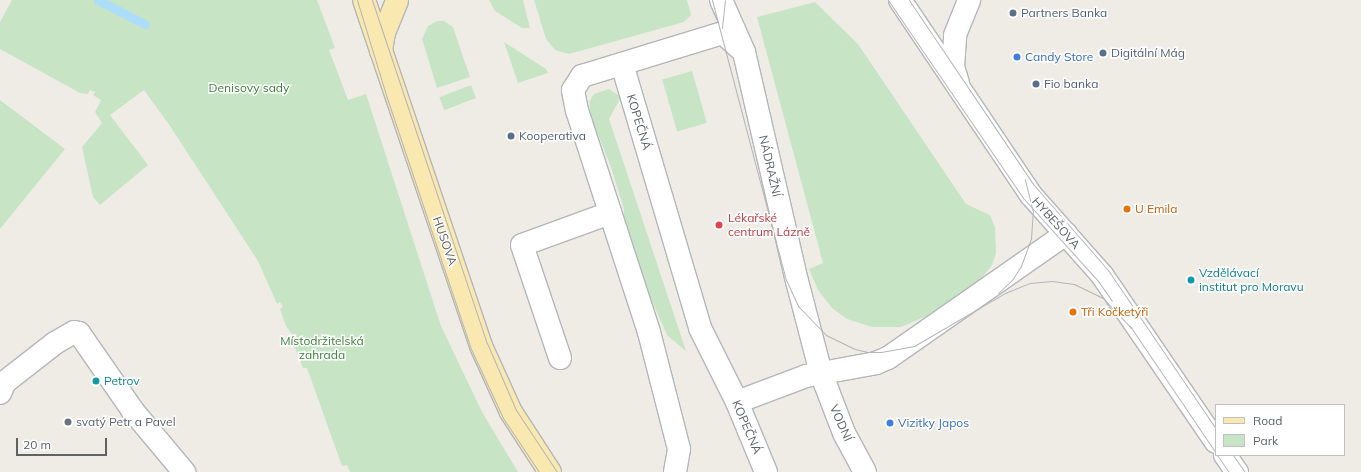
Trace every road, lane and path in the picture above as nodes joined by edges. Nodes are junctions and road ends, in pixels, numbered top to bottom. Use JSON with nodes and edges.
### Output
{"nodes":[{"id":1,"x":364,"y":0,"type":"edge"},
{"id":2,"x":397,"y":0,"type":"edge"},
{"id":3,"x":721,"y":0,"type":"edge"},
{"id":4,"x":900,"y":0,"type":"edge"},
{"id":5,"x":969,"y":0,"type":"edge"},
{"id":6,"x":381,"y":51,"type":"junction"},
{"id":7,"x":744,"y":52,"type":"junction"},
{"id":8,"x":622,"y":64,"type":"junction"},
{"id":9,"x":960,"y":92,"type":"junction"},
{"id":10,"x":610,"y":213,"type":"junction"},
{"id":11,"x":1066,"y":234,"type":"junction"},
{"id":12,"x":560,"y":358,"type":"dead end"},
{"id":13,"x":821,"y":373,"type":"junction"},
{"id":14,"x":0,"y":393,"type":"edge"},
{"id":15,"x":737,"y":402,"type":"junction"},
{"id":16,"x":1215,"y":441,"type":"edge"},
{"id":17,"x":1226,"y":456,"type":"edge"},
{"id":18,"x":184,"y":472,"type":"edge"},
{"id":19,"x":550,"y":472,"type":"edge"},
{"id":20,"x":675,"y":472,"type":"edge"},
{"id":21,"x":766,"y":472,"type":"edge"},
{"id":22,"x":865,"y":472,"type":"edge"},
{"id":23,"x":1237,"y":472,"type":"edge"}],
"edges":[{"from":1,"to":6,"type":"main road","name":"HUSOVA"},
{"from":2,"to":6,"type":"main road"},
{"from":3,"to":7,"type":"street","name":"NÁDRAŽNÍ"},
{"from":4,"to":9,"type":"street","name":"HYBEŠOVA"},
{"from":5,"to":9,"type":"street"},
{"from":6,"to":19,"type":"main road","name":"HUSOVA"},
{"from":7,"to":8,"type":"street"},
{"from":7,"to":13,"type":"street","name":"NÁDRAŽNÍ"},
{"from":8,"to":10,"type":"street"},
{"from":8,"to":15,"type":"street","name":"KOPEČNÁ"},
{"from":9,"to":11,"type":"street","name":"HYBEŠOVA"},
{"from":10,"to":12,"type":"street"},
{"from":10,"to":20,"type":"street"},
{"from":11,"to":13,"type":"street"},
{"from":11,"to":16,"type":"street","name":"HYBEŠOVA"},
{"from":13,"to":15,"type":"street"},
{"from":13,"to":22,"type":"street","name":"VODNÍ"},
{"from":14,"to":18,"type":"street"},
{"from":15,"to":21,"type":"street","name":"KOPEČNÁ"},
{"from":17,"to":23,"type":"street"}]}
